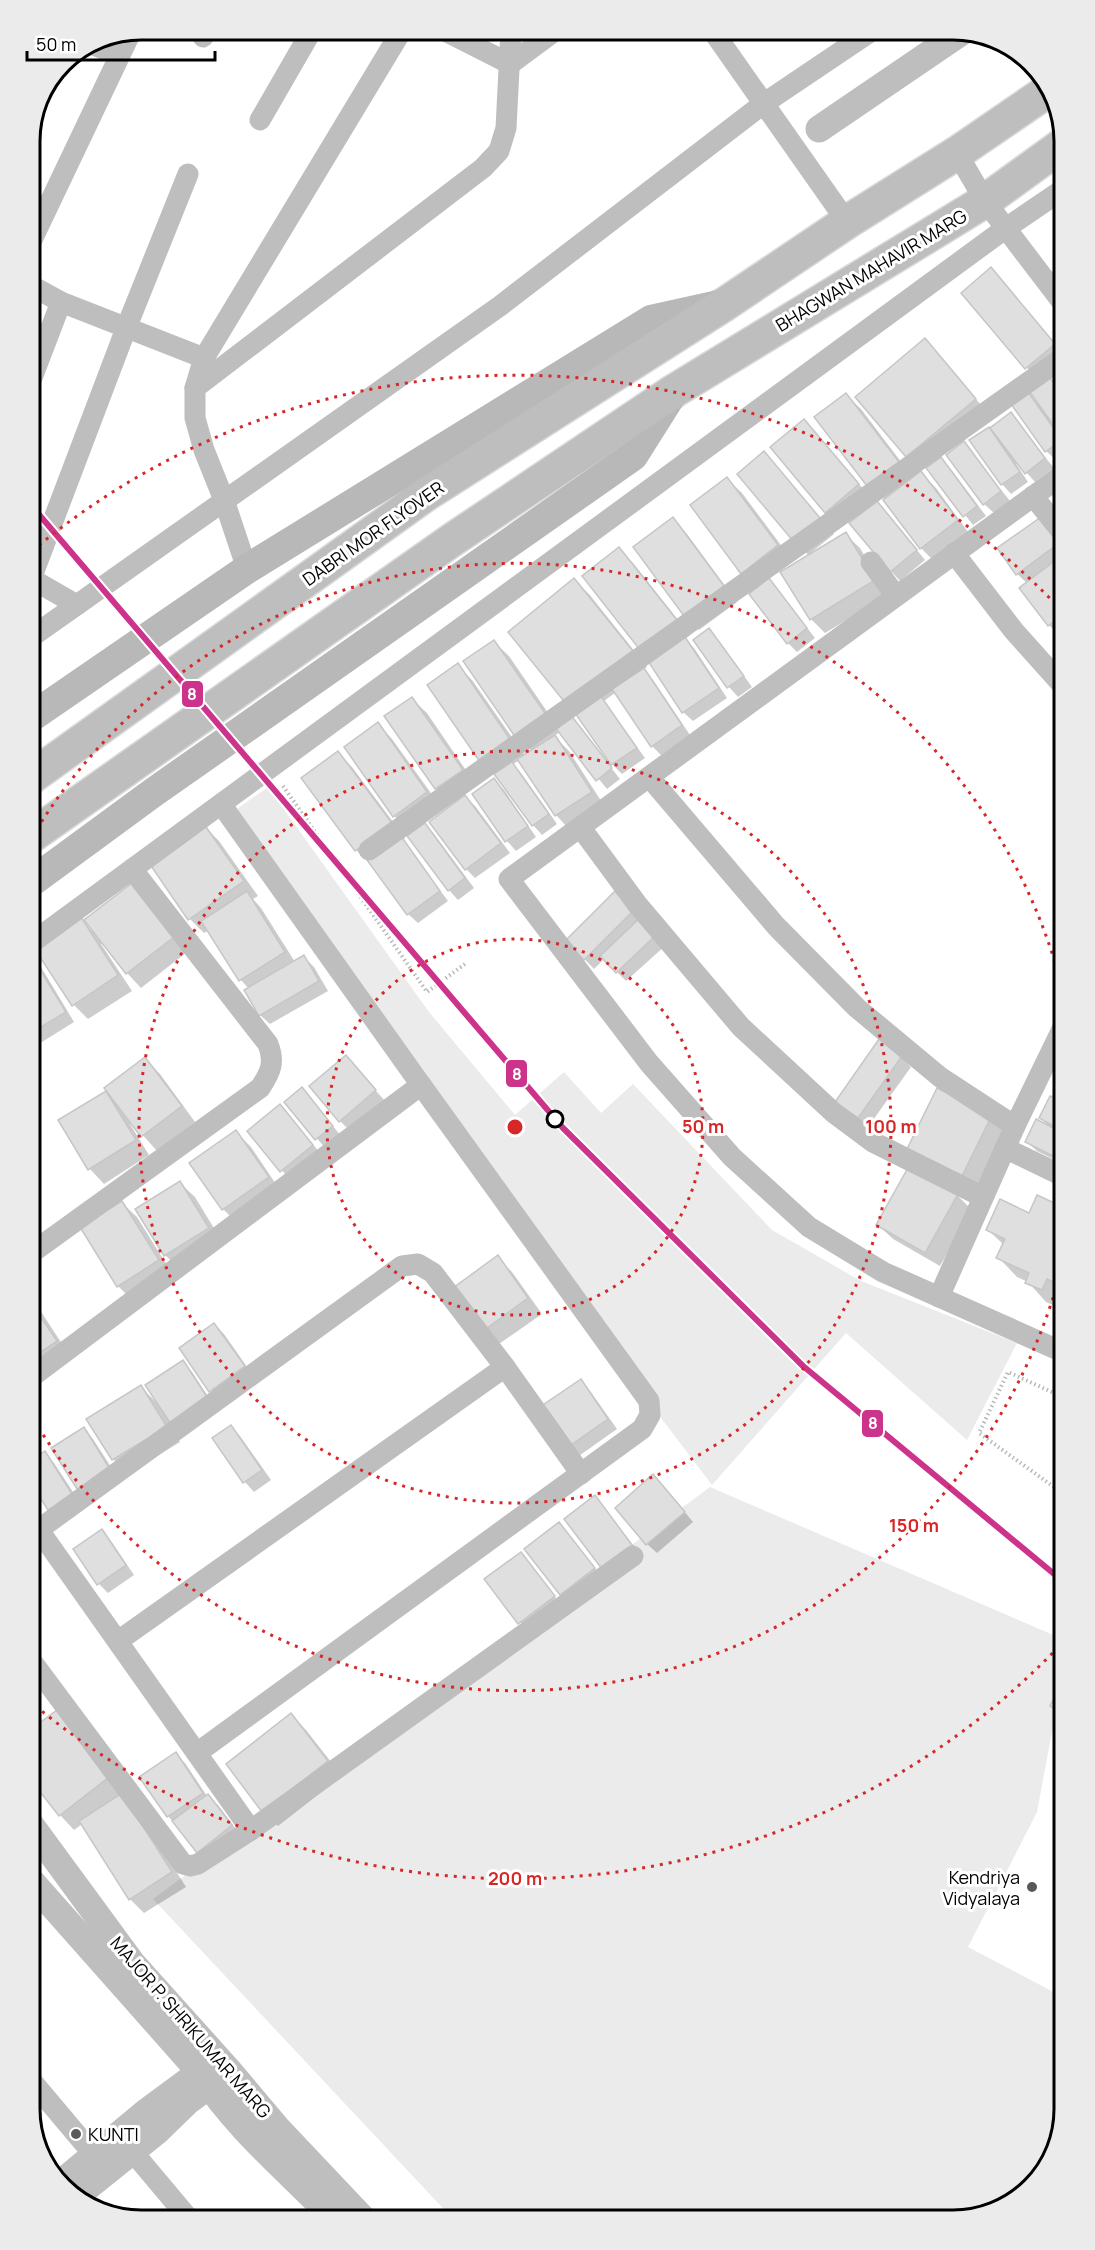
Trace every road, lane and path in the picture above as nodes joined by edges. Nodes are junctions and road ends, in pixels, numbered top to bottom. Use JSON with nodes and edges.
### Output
{"nodes":[{"id":1,"x":306,"y":40,"type":"edge"},
{"id":2,"x":396,"y":40,"type":"edge"},
{"id":3,"x":463,"y":40,"type":"edge"},
{"id":4,"x":511,"y":40,"type":"edge"},
{"id":5,"x":542,"y":40,"type":"edge"},
{"id":6,"x":719,"y":41,"type":"edge"},
{"id":7,"x":857,"y":41,"type":"edge"},
{"id":8,"x":125,"y":42,"type":"edge"},
{"id":9,"x":102,"y":48,"type":"edge"},
{"id":10,"x":119,"y":55,"type":"junction"},
{"id":11,"x":510,"y":64,"type":"junction"},
{"id":12,"x":1043,"y":94,"type":"edge"},
{"id":13,"x":763,"y":104,"type":"junction"},
{"id":14,"x":260,"y":120,"type":"dead end"},
{"id":15,"x":1054,"y":151,"type":"edge"},
{"id":16,"x":957,"y":153,"type":"junction"},
{"id":17,"x":188,"y":174,"type":"dead end"},
{"id":18,"x":1054,"y":195,"type":"edge"},
{"id":19,"x":985,"y":201,"type":"junction"},
{"id":20,"x":41,"y":221,"type":"edge"},
{"id":21,"x":847,"y":222,"type":"junction"},
{"id":22,"x":1006,"y":228,"type":"junction"},
{"id":23,"x":41,"y":291,"type":"edge"},
{"id":24,"x":1054,"y":291,"type":"edge"},
{"id":25,"x":61,"y":302,"type":"junction"},
{"id":26,"x":725,"y":303,"type":"junction"},
{"id":27,"x":127,"y":326,"type":"junction"},
{"id":28,"x":41,"y":355,"type":"edge"},
{"id":29,"x":204,"y":358,"type":"junction"},
{"id":30,"x":1054,"y":364,"type":"edge"},
{"id":31,"x":195,"y":388,"type":"junction"},
{"id":32,"x":674,"y":391,"type":"junction"},
{"id":33,"x":1054,"y":481,"type":"edge"},
{"id":34,"x":1033,"y":496,"type":"junction"},
{"id":35,"x":225,"y":500,"type":"junction"},
{"id":36,"x":1054,"y":522,"type":"edge"},
{"id":37,"x":41,"y":553,"type":"edge"},
{"id":38,"x":954,"y":553,"type":"junction"},
{"id":39,"x":871,"y":562,"type":"dead end"},
{"id":40,"x":247,"y":568,"type":"junction"},
{"id":41,"x":41,"y":585,"type":"edge"},
{"id":42,"x":896,"y":596,"type":"junction"},
{"id":43,"x":77,"y":605,"type":"junction"},
{"id":44,"x":41,"y":631,"type":"edge"},
{"id":45,"x":1054,"y":676,"type":"edge"},
{"id":46,"x":41,"y":711,"type":"edge"},
{"id":47,"x":270,"y":768,"type":"junction"},
{"id":48,"x":41,"y":770,"type":"edge"},
{"id":49,"x":650,"y":778,"type":"junction"},
{"id":50,"x":221,"y":804,"type":"junction"},
{"id":51,"x":581,"y":828,"type":"junction"},
{"id":52,"x":41,"y":830,"type":"edge"},
{"id":53,"x":369,"y":850,"type":"dead end"},
{"id":54,"x":132,"y":869,"type":"junction"},
{"id":55,"x":41,"y":875,"type":"edge"},
{"id":56,"x":41,"y":936,"type":"edge"},
{"id":57,"x":465,"y":964,"type":"dead end"},
{"id":58,"x":1054,"y":1046,"type":"edge"},
{"id":59,"x":421,"y":1085,"type":"junction"},
{"id":60,"x":1015,"y":1126,"type":"junction"},
{"id":61,"x":1005,"y":1148,"type":"junction"},
{"id":62,"x":1054,"y":1172,"type":"edge"},
{"id":63,"x":983,"y":1197,"type":"junction"},
{"id":64,"x":40,"y":1240,"type":"edge"},
{"id":65,"x":939,"y":1297,"type":"junction"},
{"id":66,"x":1054,"y":1348,"type":"edge"},
{"id":67,"x":505,"y":1367,"type":"junction"},
{"id":68,"x":40,"y":1370,"type":"edge"},
{"id":69,"x":1054,"y":1393,"type":"edge"},
{"id":70,"x":580,"y":1474,"type":"junction"},
{"id":71,"x":1054,"y":1487,"type":"edge"},
{"id":72,"x":40,"y":1520,"type":"edge"},
{"id":73,"x":40,"y":1533,"type":"edge"},
{"id":74,"x":633,"y":1556,"type":"dead end"},
{"id":75,"x":118,"y":1641,"type":"junction"},
{"id":76,"x":40,"y":1673,"type":"edge"},
{"id":77,"x":197,"y":1753,"type":"junction"},
{"id":78,"x":251,"y":1830,"type":"junction"},
{"id":79,"x":40,"y":1838,"type":"edge"},
{"id":80,"x":40,"y":1891,"type":"edge"},
{"id":81,"x":213,"y":2071,"type":"junction"},
{"id":82,"x":40,"y":2091,"type":"edge"},
{"id":83,"x":132,"y":2151,"type":"junction"},
{"id":84,"x":94,"y":2156,"type":"junction"},
{"id":85,"x":68,"y":2177,"type":"edge"},
{"id":86,"x":83,"y":2191,"type":"edge"},
{"id":87,"x":181,"y":2209,"type":"edge"},
{"id":88,"x":325,"y":2209,"type":"edge"},
{"id":89,"x":354,"y":2209,"type":"edge"}],
"edges":[{"from":1,"to":14,"type":"street"},
{"from":2,"to":29,"type":"street"},
{"from":3,"to":11,"type":"street"},
{"from":4,"to":11,"type":"street"},
{"from":5,"to":11,"type":"street"},
{"from":6,"to":13,"type":"street"},
{"from":7,"to":13,"type":"street"},
{"from":8,"to":10,"type":"street"},
{"from":9,"to":10,"type":"street"},
{"from":10,"to":20,"type":"street"},
{"from":11,"to":31,"type":"street"},
{"from":12,"to":16,"type":"main road"},
{"from":13,"to":21,"type":"street"},
{"from":13,"to":35,"type":"street"},
{"from":15,"to":19,"type":"main road","name":"BHAGWAN MAHAVIR MARG"},
{"from":16,"to":19,"type":"street"},
{"from":16,"to":21,"type":"main road"},
{"from":17,"to":27,"type":"street"},
{"from":18,"to":22,"type":"street"},
{"from":19,"to":22,"type":"street"},
{"from":19,"to":32,"type":"main road","name":"BHAGWAN MAHAVIR MARG"},
{"from":21,"to":26,"type":"main road"},
{"from":22,"to":24,"type":"street"},
{"from":22,"to":47,"type":"street"},
{"from":23,"to":25,"type":"street"},
{"from":25,"to":27,"type":"street"},
{"from":25,"to":28,"type":"street"},
{"from":26,"to":40,"type":"main road"},
{"from":26,"to":48,"type":"main road","name":"DABRI MOR FLYOVER"},
{"from":27,"to":29,"type":"street"},
{"from":27,"to":37,"type":"street"},
{"from":29,"to":31,"type":"street"},
{"from":30,"to":53,"type":"street"},
{"from":31,"to":35,"type":"street"},
{"from":32,"to":52,"type":"main road"},
{"from":32,"to":55,"type":"main road"},
{"from":33,"to":34,"type":"street"},
{"from":34,"to":36,"type":"street"},
{"from":34,"to":38,"type":"street"},
{"from":35,"to":40,"type":"street"},
{"from":35,"to":43,"type":"street"},
{"from":38,"to":42,"type":"street"},
{"from":38,"to":45,"type":"street"},
{"from":39,"to":42,"type":"street"},
{"from":40,"to":46,"type":"main road"},
{"from":41,"to":43,"type":"street"},
{"from":42,"to":49,"type":"street"},
{"from":43,"to":44,"type":"street"},
{"from":47,"to":50,"type":"street"},
{"from":47,"to":57,"type":"path"},
{"from":49,"to":51,"type":"street"},
{"from":49,"to":60,"type":"street"},
{"from":50,"to":54,"type":"street"},
{"from":50,"to":59,"type":"street"},
{"from":51,"to":63,"type":"street"},
{"from":51,"to":65,"type":"street"},
{"from":54,"to":56,"type":"street"},
{"from":54,"to":64,"type":"street"},
{"from":58,"to":60,"type":"street"},
{"from":59,"to":68,"type":"street"},
{"from":59,"to":70,"type":"street"},
{"from":60,"to":61,"type":"street"},
{"from":61,"to":62,"type":"street"},
{"from":61,"to":63,"type":"street"},
{"from":63,"to":65,"type":"street"},
{"from":65,"to":66,"type":"street"},
{"from":67,"to":70,"type":"street"},
{"from":67,"to":72,"type":"street"},
{"from":67,"to":75,"type":"street"},
{"from":69,"to":71,"type":"path"},
{"from":70,"to":77,"type":"street"},
{"from":73,"to":75,"type":"street"},
{"from":74,"to":78,"type":"street"},
{"from":75,"to":77,"type":"street"},
{"from":76,"to":78,"type":"street"},
{"from":77,"to":78,"type":"street"},
{"from":79,"to":81,"type":"street","name":"MAJOR P. SHRIKUMAR MARG"},
{"from":80,"to":81,"type":"street","name":"MAJOR P. SHRIKUMAR MARG"},
{"from":81,"to":83,"type":"street"},
{"from":81,"to":84,"type":"street"},
{"from":81,"to":88,"type":"street","name":"MAJOR P. SHRIKUMAR MARG"},
{"from":81,"to":89,"type":"street","name":"MAJOR P. SHRIKUMAR MARG"},
{"from":82,"to":84,"type":"street"},
{"from":83,"to":86,"type":"street"},
{"from":83,"to":87,"type":"street"},
{"from":84,"to":85,"type":"street"}]}
